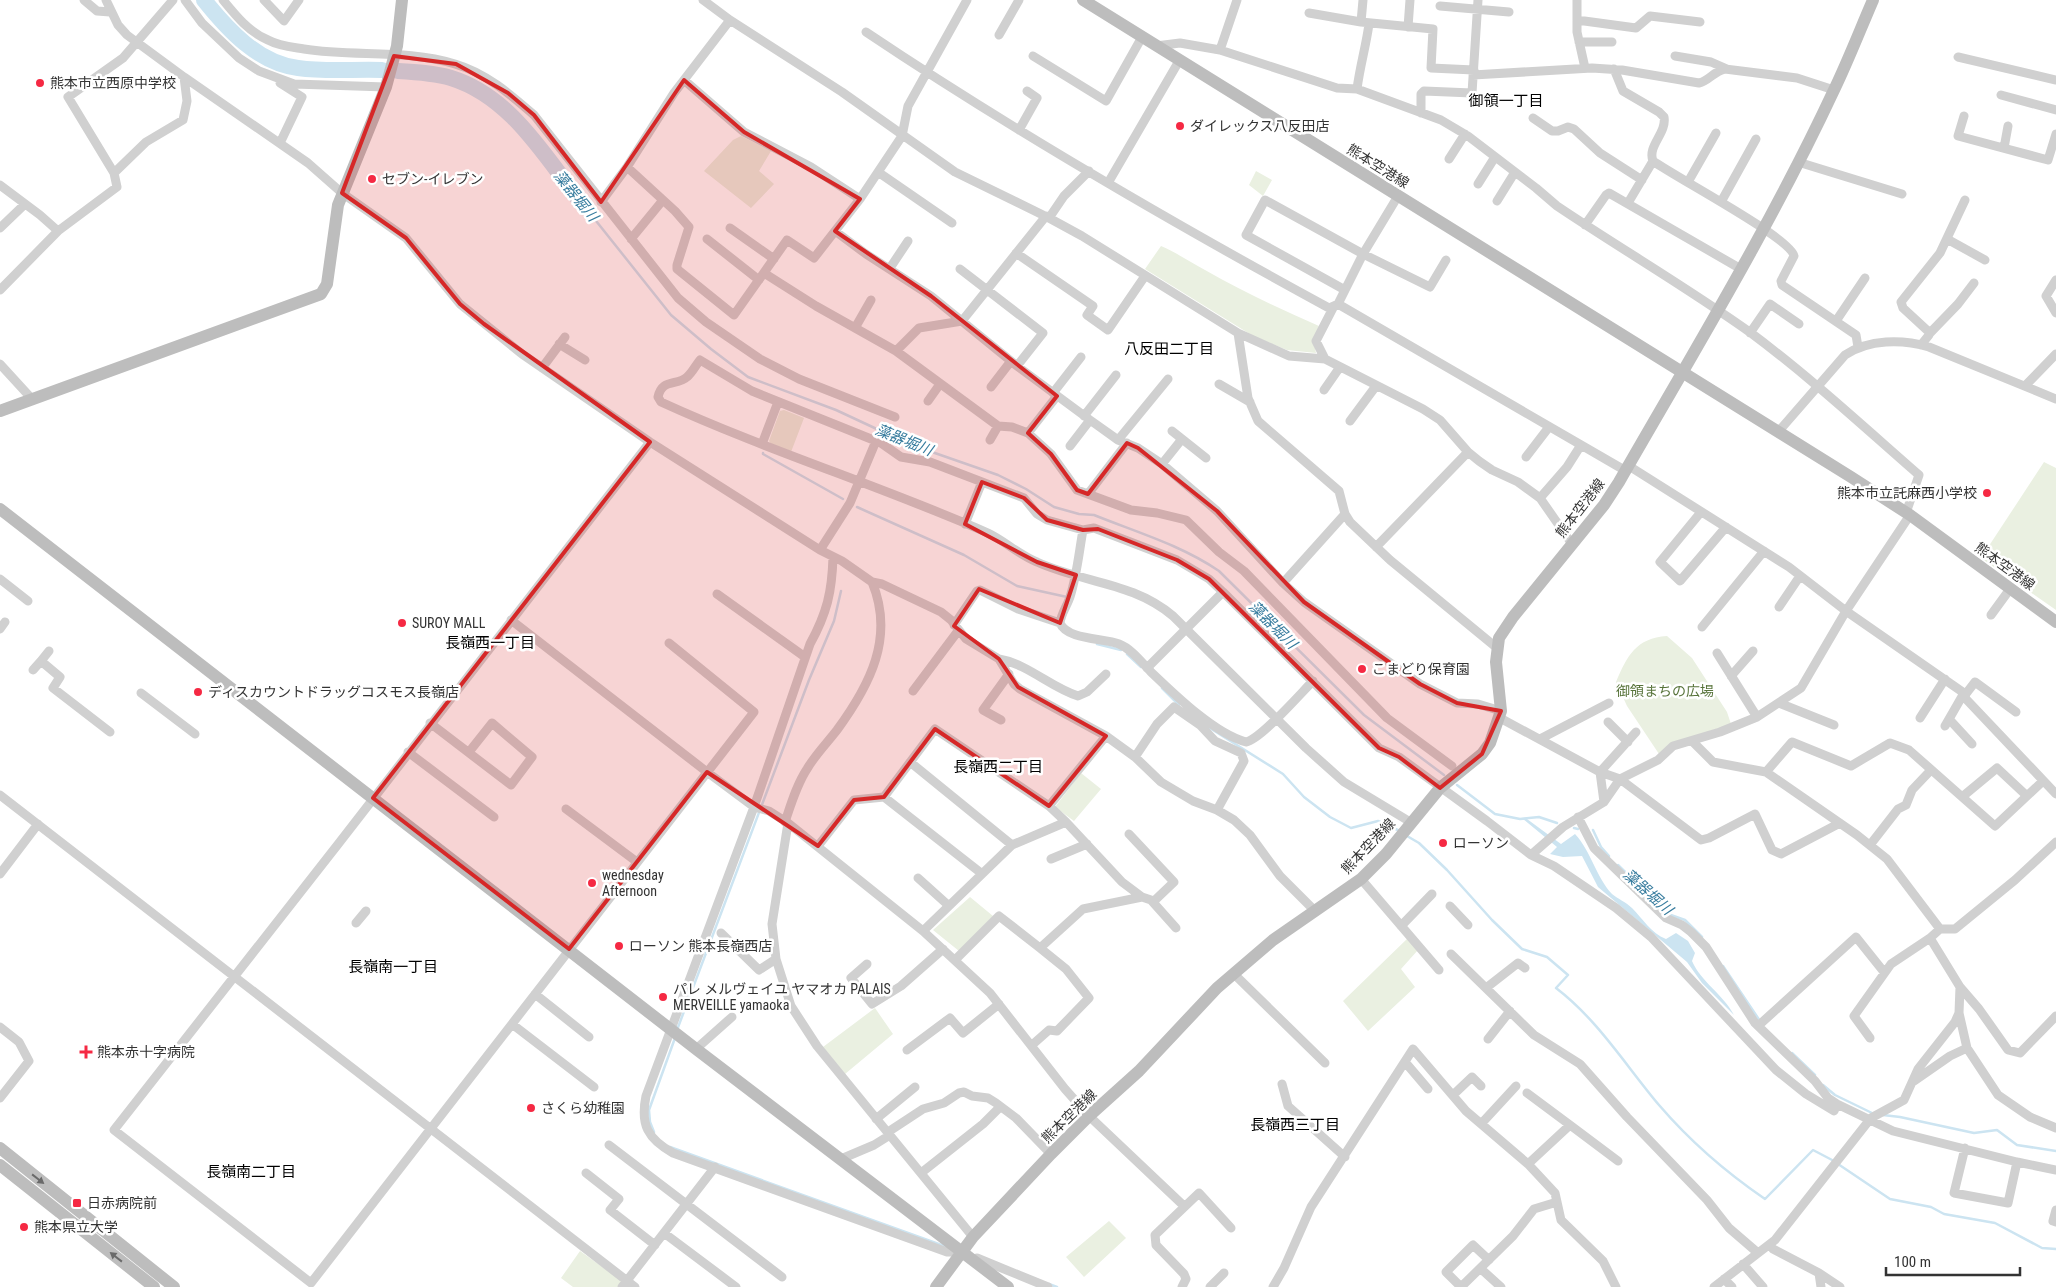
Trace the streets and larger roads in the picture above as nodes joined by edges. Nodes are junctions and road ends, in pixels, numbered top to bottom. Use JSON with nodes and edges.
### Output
{"nodes":[{"id":1,"x":84,"y":0,"type":"edge"},
{"id":2,"x":116,"y":0,"type":"edge"},
{"id":3,"x":173,"y":0,"type":"edge"},
{"id":4,"x":185,"y":0,"type":"edge"},
{"id":5,"x":223,"y":0,"type":"edge"},
{"id":6,"x":264,"y":0,"type":"edge"},
{"id":7,"x":299,"y":0,"type":"edge"},
{"id":8,"x":402,"y":0,"type":"edge"},
{"id":9,"x":703,"y":0,"type":"edge"},
{"id":10,"x":967,"y":0,"type":"edge"},
{"id":11,"x":1019,"y":0,"type":"edge"},
{"id":12,"x":1083,"y":0,"type":"edge"},
{"id":13,"x":1237,"y":0,"type":"edge"},
{"id":14,"x":1363,"y":0,"type":"edge"},
{"id":15,"x":1410,"y":0,"type":"edge"},
{"id":16,"x":1577,"y":0,"type":"edge"},
{"id":17,"x":1873,"y":0,"type":"edge"},
{"id":18,"x":1478,"y":4,"type":"edge"},
{"id":19,"x":108,"y":6,"type":"edge"},
{"id":20,"x":1440,"y":6,"type":"dead end"},
{"id":21,"x":1509,"y":12,"type":"dead end"},
{"id":22,"x":1310,"y":13,"type":"dead end"},
{"id":23,"x":730,"y":20,"type":"junction"},
{"id":24,"x":1577,"y":20,"type":"junction"},
{"id":25,"x":1700,"y":22,"type":"dead end"},
{"id":26,"x":1365,"y":23,"type":"junction"},
{"id":27,"x":1408,"y":27,"type":"junction"},
{"id":28,"x":866,"y":32,"type":"dead end"},
{"id":29,"x":999,"y":35,"type":"dead end"},
{"id":30,"x":1142,"y":37,"type":"junction"},
{"id":31,"x":137,"y":41,"type":"junction"},
{"id":32,"x":1579,"y":42,"type":"junction"},
{"id":33,"x":1612,"y":42,"type":"dead end"},
{"id":34,"x":1156,"y":46,"type":"junction"},
{"id":35,"x":1220,"y":50,"type":"junction"},
{"id":36,"x":394,"y":56,"type":"junction"},
{"id":37,"x":1033,"y":56,"type":"dead end"},
{"id":38,"x":1675,"y":56,"type":"dead end"},
{"id":39,"x":1958,"y":57,"type":"dead end"},
{"id":40,"x":1180,"y":61,"type":"junction"},
{"id":41,"x":1708,"y":61,"type":"junction"},
{"id":42,"x":1585,"y":68,"type":"junction"},
{"id":43,"x":1614,"y":69,"type":"junction"},
{"id":44,"x":1727,"y":70,"type":"junction"},
{"id":45,"x":1473,"y":72,"type":"junction"},
{"id":46,"x":928,"y":73,"type":"junction"},
{"id":47,"x":268,"y":74,"type":"junction"},
{"id":48,"x":184,"y":77,"type":"junction"},
{"id":49,"x":684,"y":80,"type":"junction"},
{"id":50,"x":2056,"y":80,"type":"edge"},
{"id":51,"x":1705,"y":81,"type":"junction"},
{"id":52,"x":386,"y":87,"type":"junction"},
{"id":53,"x":1357,"y":89,"type":"junction"},
{"id":54,"x":1834,"y":90,"type":"junction"},
{"id":55,"x":1027,"y":91,"type":"dead end"},
{"id":56,"x":2001,"y":95,"type":"dead end"},
{"id":57,"x":2056,"y":110,"type":"edge"},
{"id":58,"x":1421,"y":113,"type":"junction"},
{"id":59,"x":1964,"y":116,"type":"dead end"},
{"id":60,"x":1533,"y":118,"type":"dead end"},
{"id":61,"x":2008,"y":126,"type":"dead end"},
{"id":62,"x":1019,"y":130,"type":"junction"},
{"id":63,"x":1716,"y":133,"type":"dead end"},
{"id":64,"x":1465,"y":134,"type":"junction"},
{"id":65,"x":2056,"y":134,"type":"edge"},
{"id":66,"x":902,"y":136,"type":"junction"},
{"id":67,"x":1756,"y":139,"type":"dead end"},
{"id":68,"x":280,"y":143,"type":"junction"},
{"id":69,"x":2004,"y":148,"type":"junction"},
{"id":70,"x":1495,"y":157,"type":"junction"},
{"id":71,"x":1449,"y":160,"type":"dead end"},
{"id":72,"x":1653,"y":161,"type":"junction"},
{"id":73,"x":2052,"y":161,"type":"edge"},
{"id":74,"x":1798,"y":162,"type":"junction"},
{"id":75,"x":627,"y":167,"type":"junction"},
{"id":76,"x":1089,"y":171,"type":"junction"},
{"id":77,"x":878,"y":172,"type":"junction"},
{"id":78,"x":1515,"y":172,"type":"junction"},
{"id":79,"x":114,"y":173,"type":"junction"},
{"id":80,"x":1642,"y":180,"type":"junction"},
{"id":81,"x":1688,"y":182,"type":"junction"},
{"id":82,"x":1108,"y":183,"type":"junction"},
{"id":83,"x":1478,"y":184,"type":"dead end"},
{"id":84,"x":0,"y":185,"type":"edge"},
{"id":85,"x":342,"y":193,"type":"junction"},
{"id":86,"x":1902,"y":194,"type":"dead end"},
{"id":87,"x":1398,"y":196,"type":"junction"},
{"id":88,"x":860,"y":199,"type":"junction"},
{"id":89,"x":663,"y":200,"type":"junction"},
{"id":90,"x":1965,"y":200,"type":"dead end"},
{"id":91,"x":1497,"y":201,"type":"dead end"},
{"id":92,"x":601,"y":202,"type":"junction"},
{"id":93,"x":1721,"y":202,"type":"junction"},
{"id":94,"x":25,"y":204,"type":"junction"},
{"id":95,"x":1628,"y":204,"type":"junction"},
{"id":96,"x":1047,"y":217,"type":"junction"},
{"id":97,"x":952,"y":223,"type":"dead end"},
{"id":98,"x":1585,"y":226,"type":"junction"},
{"id":99,"x":0,"y":228,"type":"edge"},
{"id":100,"x":730,"y":228,"type":"dead end"},
{"id":101,"x":1762,"y":229,"type":"junction"},
{"id":102,"x":58,"y":231,"type":"junction"},
{"id":103,"x":835,"y":231,"type":"junction"},
{"id":104,"x":631,"y":239,"type":"junction"},
{"id":105,"x":707,"y":239,"type":"dead end"},
{"id":106,"x":1946,"y":239,"type":"junction"},
{"id":107,"x":908,"y":241,"type":"dead end"},
{"id":108,"x":1016,"y":253,"type":"junction"},
{"id":109,"x":1363,"y":254,"type":"junction"},
{"id":110,"x":774,"y":259,"type":"junction"},
{"id":111,"x":1446,"y":260,"type":"dead end"},
{"id":112,"x":1985,"y":260,"type":"dead end"},
{"id":113,"x":890,"y":268,"type":"junction"},
{"id":114,"x":960,"y":269,"type":"dead end"},
{"id":115,"x":1741,"y":269,"type":"junction"},
{"id":116,"x":1145,"y":276,"type":"junction"},
{"id":117,"x":762,"y":277,"type":"junction"},
{"id":118,"x":1865,"y":278,"type":"dead end"},
{"id":119,"x":2056,"y":280,"type":"edge"},
{"id":120,"x":1974,"y":284,"type":"dead end"},
{"id":121,"x":0,"y":290,"type":"edge"},
{"id":122,"x":1345,"y":290,"type":"junction"},
{"id":123,"x":987,"y":291,"type":"junction"},
{"id":124,"x":871,"y":300,"type":"dead end"},
{"id":125,"x":1335,"y":306,"type":"junction"},
{"id":126,"x":1719,"y":311,"type":"junction"},
{"id":127,"x":2056,"y":313,"type":"edge"},
{"id":128,"x":962,"y":321,"type":"junction"},
{"id":129,"x":1836,"y":321,"type":"junction"},
{"id":130,"x":1799,"y":324,"type":"dead end"},
{"id":131,"x":855,"y":328,"type":"junction"},
{"id":132,"x":1238,"y":333,"type":"junction"},
{"id":133,"x":1750,"y":333,"type":"junction"},
{"id":134,"x":1929,"y":334,"type":"junction"},
{"id":135,"x":1921,"y":345,"type":"junction"},
{"id":136,"x":1858,"y":347,"type":"junction"},
{"id":137,"x":896,"y":351,"type":"junction"},
{"id":138,"x":2056,"y":354,"type":"edge"},
{"id":139,"x":1081,"y":357,"type":"dead end"},
{"id":140,"x":1325,"y":358,"type":"junction"},
{"id":141,"x":585,"y":360,"type":"dead end"},
{"id":142,"x":0,"y":364,"type":"edge"},
{"id":143,"x":1014,"y":364,"type":"junction"},
{"id":144,"x":1340,"y":366,"type":"junction"},
{"id":145,"x":542,"y":368,"type":"junction"},
{"id":146,"x":1682,"y":373,"type":"junction"},
{"id":147,"x":1116,"y":375,"type":"dead end"},
{"id":148,"x":1168,"y":379,"type":"dead end"},
{"id":149,"x":940,"y":384,"type":"junction"},
{"id":150,"x":1219,"y":384,"type":"dead end"},
{"id":151,"x":1376,"y":386,"type":"junction"},
{"id":152,"x":1817,"y":386,"type":"junction"},
{"id":153,"x":2025,"y":386,"type":"junction"},
{"id":154,"x":991,"y":388,"type":"dead end"},
{"id":155,"x":1324,"y":390,"type":"dead end"},
{"id":156,"x":1055,"y":395,"type":"junction"},
{"id":157,"x":32,"y":399,"type":"junction"},
{"id":158,"x":2056,"y":399,"type":"edge"},
{"id":159,"x":928,"y":401,"type":"dead end"},
{"id":160,"x":778,"y":402,"type":"junction"},
{"id":161,"x":1250,"y":402,"type":"junction"},
{"id":162,"x":0,"y":411,"type":"edge"},
{"id":163,"x":895,"y":417,"type":"dead end"},
{"id":164,"x":1087,"y":418,"type":"junction"},
{"id":165,"x":1350,"y":421,"type":"dead end"},
{"id":166,"x":998,"y":426,"type":"junction"},
{"id":167,"x":1548,"y":426,"type":"junction"},
{"id":168,"x":1172,"y":431,"type":"dead end"},
{"id":169,"x":1778,"y":432,"type":"junction"},
{"id":170,"x":1028,"y":433,"type":"junction"},
{"id":171,"x":1182,"y":439,"type":"junction"},
{"id":172,"x":990,"y":440,"type":"dead end"},
{"id":173,"x":1118,"y":440,"type":"junction"},
{"id":174,"x":876,"y":441,"type":"junction"},
{"id":175,"x":650,"y":442,"type":"junction"},
{"id":176,"x":1127,"y":443,"type":"junction"},
{"id":177,"x":762,"y":444,"type":"junction"},
{"id":178,"x":1581,"y":445,"type":"junction"},
{"id":179,"x":1070,"y":446,"type":"dead end"},
{"id":180,"x":1468,"y":452,"type":"junction"},
{"id":181,"x":1526,"y":457,"type":"dead end"},
{"id":182,"x":1206,"y":458,"type":"dead end"},
{"id":183,"x":1162,"y":464,"type":"junction"},
{"id":184,"x":1627,"y":469,"type":"junction"},
{"id":185,"x":858,"y":482,"type":"junction"},
{"id":186,"x":982,"y":482,"type":"junction"},
{"id":187,"x":1088,"y":494,"type":"junction"},
{"id":188,"x":1540,"y":498,"type":"junction"},
{"id":189,"x":0,"y":509,"type":"edge"},
{"id":190,"x":1702,"y":512,"type":"junction"},
{"id":191,"x":1345,"y":514,"type":"junction"},
{"id":192,"x":1908,"y":514,"type":"junction"},
{"id":193,"x":965,"y":524,"type":"junction"},
{"id":194,"x":1726,"y":527,"type":"junction"},
{"id":195,"x":1083,"y":530,"type":"junction"},
{"id":196,"x":1572,"y":544,"type":"junction"},
{"id":197,"x":1376,"y":547,"type":"junction"},
{"id":198,"x":820,"y":550,"type":"junction"},
{"id":199,"x":1764,"y":552,"type":"junction"},
{"id":200,"x":833,"y":557,"type":"junction"},
{"id":201,"x":1076,"y":575,"type":"junction"},
{"id":202,"x":1800,"y":576,"type":"junction"},
{"id":203,"x":0,"y":579,"type":"edge"},
{"id":204,"x":872,"y":582,"type":"junction"},
{"id":205,"x":1283,"y":583,"type":"junction"},
{"id":206,"x":2010,"y":589,"type":"junction"},
{"id":207,"x":1223,"y":592,"type":"junction"},
{"id":208,"x":718,"y":594,"type":"dead end"},
{"id":209,"x":28,"y":601,"type":"dead end"},
{"id":210,"x":1779,"y":607,"type":"dead end"},
{"id":211,"x":1846,"y":611,"type":"junction"},
{"id":212,"x":1991,"y":615,"type":"dead end"},
{"id":213,"x":511,"y":620,"type":"junction"},
{"id":214,"x":2056,"y":622,"type":"edge"},
{"id":215,"x":1060,"y":623,"type":"junction"},
{"id":216,"x":1702,"y":627,"type":"dead end"},
{"id":217,"x":956,"y":628,"type":"junction"},
{"id":218,"x":1187,"y":630,"type":"junction"},
{"id":219,"x":669,"y":642,"type":"dead end"},
{"id":220,"x":1497,"y":648,"type":"junction"},
{"id":221,"x":1752,"y":650,"type":"dead end"},
{"id":222,"x":49,"y":651,"type":"dead end"},
{"id":223,"x":1716,"y":653,"type":"dead end"},
{"id":224,"x":805,"y":657,"type":"junction"},
{"id":225,"x":999,"y":659,"type":"junction"},
{"id":226,"x":41,"y":661,"type":"junction"},
{"id":227,"x":1147,"y":668,"type":"junction"},
{"id":228,"x":33,"y":670,"type":"dead end"},
{"id":229,"x":1008,"y":674,"type":"junction"},
{"id":230,"x":1106,"y":674,"type":"dead end"},
{"id":231,"x":1731,"y":676,"type":"junction"},
{"id":232,"x":1945,"y":679,"type":"junction"},
{"id":233,"x":1313,"y":681,"type":"junction"},
{"id":234,"x":913,"y":691,"type":"dead end"},
{"id":235,"x":141,"y":693,"type":"dead end"},
{"id":236,"x":1965,"y":694,"type":"junction"},
{"id":237,"x":1609,"y":703,"type":"dead end"},
{"id":238,"x":1779,"y":703,"type":"junction"},
{"id":239,"x":2016,"y":712,"type":"dead end"},
{"id":240,"x":1501,"y":714,"type":"junction"},
{"id":241,"x":1757,"y":717,"type":"junction"},
{"id":242,"x":1276,"y":718,"type":"junction"},
{"id":243,"x":1920,"y":718,"type":"dead end"},
{"id":244,"x":1001,"y":720,"type":"dead end"},
{"id":245,"x":1608,"y":722,"type":"dead end"},
{"id":246,"x":430,"y":724,"type":"junction"},
{"id":247,"x":1834,"y":725,"type":"dead end"},
{"id":248,"x":110,"y":732,"type":"dead end"},
{"id":249,"x":1636,"y":732,"type":"dead end"},
{"id":250,"x":195,"y":734,"type":"dead end"},
{"id":251,"x":1106,"y":736,"type":"junction"},
{"id":252,"x":1540,"y":739,"type":"junction"},
{"id":253,"x":1692,"y":740,"type":"junction"},
{"id":254,"x":1628,"y":742,"type":"junction"},
{"id":255,"x":1972,"y":744,"type":"dead end"},
{"id":256,"x":408,"y":752,"type":"junction"},
{"id":257,"x":469,"y":752,"type":"junction"},
{"id":258,"x":1135,"y":757,"type":"junction"},
{"id":259,"x":910,"y":762,"type":"junction"},
{"id":260,"x":1452,"y":766,"type":"dead end"},
{"id":261,"x":1931,"y":770,"type":"junction"},
{"id":262,"x":707,"y":772,"type":"junction"},
{"id":263,"x":1600,"y":772,"type":"junction"},
{"id":264,"x":1766,"y":772,"type":"junction"},
{"id":265,"x":1620,"y":779,"type":"junction"},
{"id":266,"x":2043,"y":781,"type":"junction"},
{"id":267,"x":1440,"y":788,"type":"junction"},
{"id":268,"x":2056,"y":794,"type":"edge"},
{"id":269,"x":0,"y":795,"type":"edge"},
{"id":270,"x":884,"y":796,"type":"junction"},
{"id":271,"x":2027,"y":796,"type":"junction"},
{"id":272,"x":373,"y":798,"type":"junction"},
{"id":273,"x":1962,"y":798,"type":"junction"},
{"id":274,"x":1604,"y":802,"type":"junction"},
{"id":275,"x":1049,"y":806,"type":"junction"},
{"id":276,"x":754,"y":807,"type":"junction"},
{"id":277,"x":566,"y":810,"type":"dead end"},
{"id":278,"x":1217,"y":810,"type":"junction"},
{"id":279,"x":494,"y":817,"type":"dead end"},
{"id":280,"x":1578,"y":817,"type":"junction"},
{"id":281,"x":786,"y":822,"type":"junction"},
{"id":282,"x":1066,"y":822,"type":"junction"},
{"id":283,"x":1840,"y":823,"type":"junction"},
{"id":284,"x":38,"y":824,"type":"junction"},
{"id":285,"x":1406,"y":830,"type":"junction"},
{"id":286,"x":1130,"y":834,"type":"dead end"},
{"id":287,"x":2056,"y":842,"type":"edge"},
{"id":288,"x":1087,"y":844,"type":"junction"},
{"id":289,"x":1012,"y":845,"type":"junction"},
{"id":290,"x":818,"y":846,"type":"junction"},
{"id":291,"x":1870,"y":846,"type":"junction"},
{"id":292,"x":1532,"y":855,"type":"junction"},
{"id":293,"x":1051,"y":859,"type":"dead end"},
{"id":294,"x":637,"y":862,"type":"junction"},
{"id":295,"x":981,"y":873,"type":"junction"},
{"id":296,"x":0,"y":874,"type":"edge"},
{"id":297,"x":918,"y":878,"type":"dead end"},
{"id":298,"x":1361,"y":879,"type":"junction"},
{"id":299,"x":1432,"y":894,"type":"dead end"},
{"id":300,"x":1142,"y":897,"type":"junction"},
{"id":301,"x":1153,"y":902,"type":"junction"},
{"id":302,"x":948,"y":905,"type":"junction"},
{"id":303,"x":1450,"y":906,"type":"dead end"},
{"id":304,"x":366,"y":911,"type":"dead end"},
{"id":305,"x":1315,"y":911,"type":"junction"},
{"id":306,"x":356,"y":923,"type":"dead end"},
{"id":307,"x":1468,"y":925,"type":"dead end"},
{"id":308,"x":1401,"y":926,"type":"junction"},
{"id":309,"x":1176,"y":928,"type":"dead end"},
{"id":310,"x":1940,"y":929,"type":"junction"},
{"id":311,"x":923,"y":931,"type":"junction"},
{"id":312,"x":721,"y":934,"type":"dead end"},
{"id":313,"x":1930,"y":938,"type":"junction"},
{"id":314,"x":1040,"y":948,"type":"junction"},
{"id":315,"x":569,"y":949,"type":"junction"},
{"id":316,"x":943,"y":949,"type":"junction"},
{"id":317,"x":1451,"y":954,"type":"dead end"},
{"id":318,"x":776,"y":959,"type":"junction"},
{"id":319,"x":955,"y":960,"type":"junction"},
{"id":320,"x":867,"y":964,"type":"dead end"},
{"id":321,"x":1525,"y":968,"type":"dead end"},
{"id":322,"x":1439,"y":970,"type":"dead end"},
{"id":323,"x":1884,"y":972,"type":"junction"},
{"id":324,"x":1234,"y":974,"type":"junction"},
{"id":325,"x":234,"y":976,"type":"junction"},
{"id":326,"x":1960,"y":987,"type":"junction"},
{"id":327,"x":1486,"y":988,"type":"junction"},
{"id":328,"x":535,"y":994,"type":"junction"},
{"id":329,"x":998,"y":1004,"type":"junction"},
{"id":330,"x":1510,"y":1011,"type":"junction"},
{"id":331,"x":1959,"y":1013,"type":"junction"},
{"id":332,"x":2056,"y":1016,"type":"edge"},
{"id":333,"x":732,"y":1017,"type":"dead end"},
{"id":334,"x":512,"y":1024,"type":"junction"},
{"id":335,"x":1758,"y":1026,"type":"junction"},
{"id":336,"x":0,"y":1027,"type":"edge"},
{"id":337,"x":671,"y":1028,"type":"junction"},
{"id":338,"x":589,"y":1037,"type":"dead end"},
{"id":339,"x":1870,"y":1038,"type":"dead end"},
{"id":340,"x":1488,"y":1039,"type":"dead end"},
{"id":341,"x":1032,"y":1046,"type":"junction"},
{"id":342,"x":1966,"y":1048,"type":"junction"},
{"id":343,"x":696,"y":1049,"type":"junction"},
{"id":344,"x":907,"y":1050,"type":"dead end"},
{"id":345,"x":1404,"y":1062,"type":"junction"},
{"id":346,"x":1326,"y":1063,"type":"dead end"},
{"id":347,"x":1912,"y":1083,"type":"junction"},
{"id":348,"x":1282,"y":1084,"type":"dead end"},
{"id":349,"x":1482,"y":1086,"type":"dead end"},
{"id":350,"x":1516,"y":1086,"type":"dead end"},
{"id":351,"x":594,"y":1087,"type":"dead end"},
{"id":352,"x":915,"y":1088,"type":"dead end"},
{"id":353,"x":1428,"y":1089,"type":"dead end"},
{"id":354,"x":1527,"y":1093,"type":"dead end"},
{"id":355,"x":1453,"y":1095,"type":"junction"},
{"id":356,"x":0,"y":1098,"type":"edge"},
{"id":357,"x":1838,"y":1104,"type":"junction"},
{"id":358,"x":1000,"y":1107,"type":"junction"},
{"id":359,"x":1089,"y":1116,"type":"junction"},
{"id":360,"x":1870,"y":1118,"type":"junction"},
{"id":361,"x":876,"y":1119,"type":"junction"},
{"id":362,"x":1481,"y":1124,"type":"junction"},
{"id":363,"x":1570,"y":1124,"type":"junction"},
{"id":364,"x":2056,"y":1128,"type":"edge"},
{"id":365,"x":431,"y":1129,"type":"junction"},
{"id":366,"x":889,"y":1134,"type":"junction"},
{"id":367,"x":609,"y":1145,"type":"dead end"},
{"id":368,"x":0,"y":1148,"type":"edge"},
{"id":369,"x":1965,"y":1148,"type":"junction"},
{"id":370,"x":1051,"y":1154,"type":"junction"},
{"id":371,"x":1345,"y":1157,"type":"junction"},
{"id":372,"x":841,"y":1159,"type":"junction"},
{"id":373,"x":1618,"y":1161,"type":"dead end"},
{"id":374,"x":2017,"y":1162,"type":"junction"},
{"id":375,"x":1528,"y":1164,"type":"junction"},
{"id":376,"x":0,"y":1165,"type":"edge"},
{"id":377,"x":715,"y":1167,"type":"junction"},
{"id":378,"x":2056,"y":1170,"type":"edge"},
{"id":379,"x":586,"y":1173,"type":"dead end"},
{"id":380,"x":921,"y":1173,"type":"junction"},
{"id":381,"x":1557,"y":1202,"type":"junction"},
{"id":382,"x":686,"y":1204,"type":"junction"},
{"id":383,"x":1184,"y":1206,"type":"junction"},
{"id":384,"x":2056,"y":1210,"type":"edge"},
{"id":385,"x":2056,"y":1222,"type":"edge"},
{"id":386,"x":1231,"y":1228,"type":"dead end"},
{"id":387,"x":664,"y":1233,"type":"junction"},
{"id":388,"x":973,"y":1237,"type":"junction"},
{"id":389,"x":655,"y":1245,"type":"junction"},
{"id":390,"x":1770,"y":1245,"type":"junction"},
{"id":391,"x":962,"y":1251,"type":"junction"},
{"id":392,"x":1758,"y":1253,"type":"junction"},
{"id":393,"x":1489,"y":1260,"type":"junction"},
{"id":394,"x":1743,"y":1264,"type":"junction"},
{"id":395,"x":1481,"y":1269,"type":"junction"},
{"id":396,"x":1224,"y":1272,"type":"dead end"},
{"id":397,"x":1819,"y":1273,"type":"junction"},
{"id":398,"x":782,"y":1277,"type":"dead end"},
{"id":399,"x":1724,"y":1279,"type":"junction"},
{"id":400,"x":625,"y":1284,"type":"edge"},
{"id":401,"x":1186,"y":1284,"type":"edge"},
{"id":402,"x":154,"y":1287,"type":"edge"},
{"id":403,"x":174,"y":1287,"type":"edge"},
{"id":404,"x":635,"y":1287,"type":"edge"},
{"id":405,"x":736,"y":1287,"type":"edge"},
{"id":406,"x":936,"y":1287,"type":"edge"},
{"id":407,"x":1008,"y":1287,"type":"edge"},
{"id":408,"x":1048,"y":1287,"type":"edge"},
{"id":409,"x":1210,"y":1287,"type":"edge"},
{"id":410,"x":1273,"y":1287,"type":"edge"},
{"id":411,"x":1461,"y":1287,"type":"edge"},
{"id":412,"x":1501,"y":1287,"type":"edge"},
{"id":413,"x":1616,"y":1287,"type":"edge"},
{"id":414,"x":1714,"y":1287,"type":"edge"},
{"id":415,"x":1732,"y":1287,"type":"edge"},
{"id":416,"x":1762,"y":1287,"type":"edge"},
{"id":417,"x":1821,"y":1287,"type":"edge"},
{"id":418,"x":1840,"y":1287,"type":"edge"}],
"edges":[{"from":1,"to":19,"type":"street"},
{"from":2,"to":19,"type":"street"},
{"from":3,"to":31,"type":"street"},
{"from":4,"to":47,"type":"street"},
{"from":5,"to":36,"type":"street"},
{"from":6,"to":7,"type":"street"},
{"from":8,"to":36,"type":"street"},
{"from":9,"to":23,"type":"street"},
{"from":10,"to":46,"type":"street"},
{"from":11,"to":29,"type":"street"},
{"from":12,"to":30,"type":"street","name":"熊本空港線"},
{"from":13,"to":35,"type":"street"},
{"from":14,"to":26,"type":"street"},
{"from":15,"to":27,"type":"street"},
{"from":16,"to":24,"type":"street"},
{"from":17,"to":54,"type":"street"},
{"from":18,"to":20,"type":"street"},
{"from":18,"to":21,"type":"street"},
{"from":18,"to":45,"type":"street"},
{"from":19,"to":31,"type":"street"},
{"from":22,"to":26,"type":"street"},
{"from":23,"to":49,"type":"street"},
{"from":23,"to":66,"type":"street"},
{"from":24,"to":25,"type":"street"},
{"from":24,"to":32,"type":"street"},
{"from":26,"to":27,"type":"street"},
{"from":26,"to":53,"type":"street"},
{"from":27,"to":45,"type":"street"},
{"from":28,"to":46,"type":"street"},
{"from":30,"to":34,"type":"street","name":"熊本空港線"},
{"from":30,"to":37,"type":"street"},
{"from":31,"to":48,"type":"street"},
{"from":31,"to":79,"type":"street"},
{"from":32,"to":33,"type":"street"},
{"from":32,"to":42,"type":"street"},
{"from":34,"to":35,"type":"street"},
{"from":34,"to":40,"type":"street","name":"熊本空港線"},
{"from":35,"to":53,"type":"street"},
{"from":36,"to":52,"type":"street"},
{"from":36,"to":92,"type":"street"},
{"from":38,"to":41,"type":"street"},
{"from":39,"to":50,"type":"street"},
{"from":40,"to":82,"type":"street"},
{"from":40,"to":87,"type":"street","name":"熊本空港線"},
{"from":41,"to":44,"type":"street"},
{"from":41,"to":51,"type":"street"},
{"from":42,"to":43,"type":"street"},
{"from":42,"to":45,"type":"street"},
{"from":43,"to":51,"type":"street"},
{"from":43,"to":72,"type":"street"},
{"from":44,"to":51,"type":"street"},
{"from":44,"to":54,"type":"street"},
{"from":45,"to":58,"type":"street"},
{"from":46,"to":62,"type":"street"},
{"from":46,"to":66,"type":"street"},
{"from":47,"to":52,"type":"street"},
{"from":47,"to":68,"type":"street"},
{"from":48,"to":68,"type":"street"},
{"from":48,"to":79,"type":"street"},
{"from":49,"to":75,"type":"street"},
{"from":49,"to":88,"type":"street"},
{"from":52,"to":85,"type":"street"},
{"from":53,"to":58,"type":"street"},
{"from":54,"to":74,"type":"street"},
{"from":55,"to":62,"type":"street"},
{"from":56,"to":57,"type":"street"},
{"from":58,"to":64,"type":"street"},
{"from":59,"to":69,"type":"street"},
{"from":60,"to":80,"type":"street"},
{"from":61,"to":69,"type":"street"},
{"from":62,"to":76,"type":"street"},
{"from":63,"to":81,"type":"street"},
{"from":64,"to":70,"type":"street"},
{"from":64,"to":71,"type":"street"},
{"from":65,"to":73,"type":"street"},
{"from":66,"to":77,"type":"street"},
{"from":66,"to":96,"type":"street"},
{"from":67,"to":93,"type":"street"},
{"from":68,"to":85,"type":"street"},
{"from":69,"to":73,"type":"street"},
{"from":70,"to":78,"type":"street"},
{"from":70,"to":83,"type":"street"},
{"from":72,"to":80,"type":"street"},
{"from":72,"to":81,"type":"street"},
{"from":74,"to":86,"type":"street"},
{"from":74,"to":101,"type":"street"},
{"from":75,"to":89,"type":"street"},
{"from":75,"to":92,"type":"street"},
{"from":76,"to":82,"type":"street"},
{"from":76,"to":96,"type":"street"},
{"from":77,"to":88,"type":"street"},
{"from":77,"to":97,"type":"street"},
{"from":78,"to":91,"type":"street"},
{"from":78,"to":98,"type":"street"},
{"from":79,"to":102,"type":"street"},
{"from":80,"to":95,"type":"street"},
{"from":81,"to":93,"type":"street"},
{"from":82,"to":125,"type":"street"},
{"from":84,"to":94,"type":"street"},
{"from":85,"to":145,"type":"street"},
{"from":85,"to":157,"type":"street"},
{"from":87,"to":109,"type":"street"},
{"from":87,"to":146,"type":"street","name":"熊本空港線"},
{"from":88,"to":103,"type":"street"},
{"from":89,"to":104,"type":"street"},
{"from":89,"to":117,"type":"street"},
{"from":90,"to":106,"type":"street"},
{"from":92,"to":104,"type":"street"},
{"from":93,"to":101,"type":"street"},
{"from":94,"to":99,"type":"street"},
{"from":94,"to":102,"type":"street"},
{"from":95,"to":98,"type":"street"},
{"from":95,"to":115,"type":"street"},
{"from":96,"to":108,"type":"street"},
{"from":96,"to":116,"type":"street"},
{"from":98,"to":126,"type":"street"},
{"from":100,"to":110,"type":"street"},
{"from":101,"to":115,"type":"street"},
{"from":101,"to":129,"type":"street"},
{"from":102,"to":121,"type":"street"},
{"from":103,"to":110,"type":"street"},
{"from":103,"to":113,"type":"street"},
{"from":104,"to":163,"type":"street"},
{"from":105,"to":117,"type":"street"},
{"from":106,"to":112,"type":"street"},
{"from":106,"to":134,"type":"street"},
{"from":107,"to":113,"type":"street"},
{"from":108,"to":116,"type":"street"},
{"from":108,"to":123,"type":"street"},
{"from":109,"to":111,"type":"street"},
{"from":109,"to":122,"type":"street"},
{"from":109,"to":122,"type":"street"},
{"from":110,"to":117,"type":"street"},
{"from":113,"to":128,"type":"street"},
{"from":114,"to":123,"type":"street"},
{"from":115,"to":126,"type":"street"},
{"from":116,"to":132,"type":"street"},
{"from":117,"to":131,"type":"street"},
{"from":118,"to":129,"type":"street"},
{"from":119,"to":127,"type":"street"},
{"from":120,"to":134,"type":"street"},
{"from":122,"to":125,"type":"street"},
{"from":123,"to":128,"type":"street"},
{"from":123,"to":143,"type":"street"},
{"from":124,"to":131,"type":"street"},
{"from":125,"to":140,"type":"street"},
{"from":125,"to":167,"type":"street"},
{"from":126,"to":133,"type":"street"},
{"from":126,"to":146,"type":"street"},
{"from":128,"to":137,"type":"street"},
{"from":128,"to":143,"type":"street"},
{"from":129,"to":136,"type":"street"},
{"from":130,"to":133,"type":"street"},
{"from":131,"to":137,"type":"street"},
{"from":132,"to":140,"type":"street"},
{"from":132,"to":161,"type":"street"},
{"from":133,"to":152,"type":"street"},
{"from":134,"to":135,"type":"street"},
{"from":135,"to":136,"type":"street"},
{"from":135,"to":153,"type":"street"},
{"from":136,"to":152,"type":"street"},
{"from":137,"to":149,"type":"street"},
{"from":138,"to":153,"type":"street"},
{"from":139,"to":156,"type":"street"},
{"from":140,"to":144,"type":"street"},
{"from":141,"to":145,"type":"street"},
{"from":142,"to":157,"type":"street"},
{"from":143,"to":154,"type":"street"},
{"from":143,"to":156,"type":"street"},
{"from":144,"to":151,"type":"street"},
{"from":144,"to":155,"type":"street"},
{"from":145,"to":175,"type":"street"},
{"from":146,"to":169,"type":"street","name":"熊本空港線"},
{"from":146,"to":184,"type":"street","name":"熊本空港線"},
{"from":147,"to":164,"type":"street"},
{"from":148,"to":173,"type":"street"},
{"from":149,"to":159,"type":"street"},
{"from":149,"to":166,"type":"street"},
{"from":150,"to":161,"type":"street"},
{"from":151,"to":165,"type":"street"},
{"from":151,"to":180,"type":"street"},
{"from":152,"to":169,"type":"street"},
{"from":152,"to":192,"type":"street"},
{"from":153,"to":158,"type":"street"},
{"from":156,"to":164,"type":"street"},
{"from":156,"to":170,"type":"street"},
{"from":157,"to":162,"type":"street"},
{"from":160,"to":174,"type":"street"},
{"from":160,"to":177,"type":"street"},
{"from":160,"to":177,"type":"street"},
{"from":161,"to":191,"type":"street"},
{"from":164,"to":173,"type":"street"},
{"from":164,"to":179,"type":"street"},
{"from":166,"to":170,"type":"street"},
{"from":166,"to":172,"type":"street"},
{"from":167,"to":178,"type":"street"},
{"from":167,"to":181,"type":"street"},
{"from":168,"to":171,"type":"street"},
{"from":169,"to":192,"type":"street","name":"熊本空港線"},
{"from":170,"to":187,"type":"street"},
{"from":171,"to":182,"type":"street"},
{"from":171,"to":183,"type":"street"},
{"from":173,"to":176,"type":"street"},
{"from":174,"to":185,"type":"street"},
{"from":174,"to":186,"type":"street"},
{"from":175,"to":198,"type":"street"},
{"from":175,"to":213,"type":"street"},
{"from":176,"to":183,"type":"street"},
{"from":176,"to":187,"type":"street"},
{"from":177,"to":185,"type":"street"},
{"from":178,"to":184,"type":"street"},
{"from":178,"to":188,"type":"street"},
{"from":180,"to":188,"type":"street"},
{"from":180,"to":197,"type":"street"},
{"from":183,"to":205,"type":"street"},
{"from":184,"to":190,"type":"street"},
{"from":184,"to":196,"type":"street","name":"熊本空港線"},
{"from":185,"to":193,"type":"street"},
{"from":185,"to":198,"type":"street"},
{"from":186,"to":193,"type":"street"},
{"from":186,"to":195,"type":"street"},
{"from":187,"to":260,"type":"street"},
{"from":188,"to":196,"type":"street"},
{"from":189,"to":272,"type":"street"},
{"from":190,"to":194,"type":"street"},
{"from":190,"to":194,"type":"street"},
{"from":191,"to":197,"type":"street"},
{"from":191,"to":205,"type":"street"},
{"from":192,"to":206,"type":"street","name":"熊本空港線"},
{"from":192,"to":211,"type":"street"},
{"from":193,"to":201,"type":"street"},
{"from":194,"to":199,"type":"street"},
{"from":195,"to":201,"type":"street"},
{"from":195,"to":207,"type":"street"},
{"from":196,"to":220,"type":"street","name":"熊本空港線"},
{"from":197,"to":220,"type":"street"},
{"from":198,"to":200,"type":"street"},
{"from":199,"to":202,"type":"street"},
{"from":199,"to":216,"type":"street"},
{"from":200,"to":204,"type":"street"},
{"from":200,"to":224,"type":"street"},
{"from":201,"to":215,"type":"street"},
{"from":201,"to":218,"type":"street"},
{"from":202,"to":210,"type":"street"},
{"from":202,"to":211,"type":"street"},
{"from":203,"to":209,"type":"street"},
{"from":204,"to":217,"type":"street"},
{"from":204,"to":281,"type":"street"},
{"from":205,"to":240,"type":"street"},
{"from":206,"to":212,"type":"street"},
{"from":206,"to":214,"type":"street","name":"熊本空港線"},
{"from":207,"to":218,"type":"street"},
{"from":207,"to":233,"type":"street"},
{"from":208,"to":224,"type":"street"},
{"from":211,"to":232,"type":"street"},
{"from":211,"to":238,"type":"street"},
{"from":213,"to":246,"type":"street"},
{"from":213,"to":262,"type":"street"},
{"from":215,"to":217,"type":"street"},
{"from":215,"to":227,"type":"street"},
{"from":217,"to":225,"type":"street"},
{"from":217,"to":234,"type":"street"},
{"from":218,"to":227,"type":"street"},
{"from":218,"to":242,"type":"street"},
{"from":219,"to":262,"type":"street"},
{"from":220,"to":240,"type":"street","name":"熊本空港線"},
{"from":221,"to":231,"type":"street"},
{"from":222,"to":226,"type":"street"},
{"from":223,"to":231,"type":"street"},
{"from":224,"to":276,"type":"street"},
{"from":225,"to":229,"type":"street"},
{"from":225,"to":230,"type":"street"},
{"from":226,"to":228,"type":"street"},
{"from":226,"to":248,"type":"street"},
{"from":227,"to":242,"type":"street"},
{"from":229,"to":244,"type":"street"},
{"from":229,"to":251,"type":"street"},
{"from":231,"to":241,"type":"street"},
{"from":232,"to":236,"type":"street"},
{"from":232,"to":243,"type":"street"},
{"from":233,"to":242,"type":"street"},
{"from":233,"to":267,"type":"street"},
{"from":235,"to":250,"type":"street"},
{"from":236,"to":239,"type":"street"},
{"from":236,"to":255,"type":"street"},
{"from":236,"to":266,"type":"street"},
{"from":237,"to":252,"type":"street"},
{"from":238,"to":241,"type":"street"},
{"from":238,"to":247,"type":"street"},
{"from":240,"to":252,"type":"street"},
{"from":240,"to":267,"type":"street","name":"熊本空港線"},
{"from":241,"to":253,"type":"street"},
{"from":242,"to":285,"type":"street"},
{"from":245,"to":254,"type":"street"},
{"from":246,"to":256,"type":"street"},
{"from":246,"to":257,"type":"street"},
{"from":249,"to":254,"type":"street"},
{"from":251,"to":258,"type":"street"},
{"from":251,"to":275,"type":"street"},
{"from":252,"to":263,"type":"street"},
{"from":253,"to":264,"type":"street"},
{"from":253,"to":265,"type":"street"},
{"from":254,"to":263,"type":"street"},
{"from":256,"to":272,"type":"street"},
{"from":256,"to":279,"type":"street"},
{"from":257,"to":257,"type":"street"},
{"from":258,"to":278,"type":"street"},
{"from":258,"to":278,"type":"street"},
{"from":259,"to":270,"type":"street"},
{"from":259,"to":275,"type":"street"},
{"from":259,"to":289,"type":"street"},
{"from":261,"to":264,"type":"street"},
{"from":261,"to":273,"type":"street"},
{"from":261,"to":291,"type":"street"},
{"from":262,"to":276,"type":"street"},
{"from":262,"to":294,"type":"street"},
{"from":263,"to":265,"type":"street"},
{"from":263,"to":274,"type":"street"},
{"from":264,"to":283,"type":"street"},
{"from":265,"to":274,"type":"street"},
{"from":265,"to":283,"type":"street"},
{"from":266,"to":268,"type":"street"},
{"from":266,"to":271,"type":"street"},
{"from":267,"to":285,"type":"street","name":"熊本空港線"},
{"from":267,"to":292,"type":"street"},
{"from":269,"to":284,"type":"street"},
{"from":270,"to":290,"type":"street"},
{"from":270,"to":295,"type":"street"},
{"from":271,"to":273,"type":"street"},
{"from":271,"to":273,"type":"street"},
{"from":272,"to":315,"type":"street"},
{"from":272,"to":325,"type":"street"},
{"from":274,"to":280,"type":"street"},
{"from":275,"to":282,"type":"street"},
{"from":276,"to":281,"type":"street"},
{"from":276,"to":337,"type":"street"},
{"from":277,"to":294,"type":"street"},
{"from":278,"to":305,"type":"street"},
{"from":280,"to":292,"type":"street"},
{"from":280,"to":335,"type":"street"},
{"from":281,"to":290,"type":"street"},
{"from":281,"to":318,"type":"street"},
{"from":282,"to":288,"type":"street"},
{"from":282,"to":289,"type":"street"},
{"from":283,"to":291,"type":"street"},
{"from":284,"to":296,"type":"street"},
{"from":284,"to":325,"type":"street"},
{"from":285,"to":298,"type":"street","name":"熊本空港線"},
{"from":286,"to":301,"type":"street"},
{"from":287,"to":310,"type":"street"},
{"from":288,"to":293,"type":"street"},
{"from":288,"to":300,"type":"street"},
{"from":289,"to":295,"type":"street"},
{"from":290,"to":311,"type":"street"},
{"from":291,"to":310,"type":"street"},
{"from":292,"to":357,"type":"street"},
{"from":294,"to":315,"type":"street"},
{"from":295,"to":302,"type":"street"},
{"from":297,"to":302,"type":"street"},
{"from":298,"to":305,"type":"street","name":"熊本空港線"},
{"from":298,"to":308,"type":"street"},
{"from":299,"to":308,"type":"street"},
{"from":300,"to":301,"type":"street"},
{"from":300,"to":314,"type":"street"},
{"from":301,"to":309,"type":"street"},
{"from":302,"to":311,"type":"street"},
{"from":303,"to":307,"type":"street"},
{"from":304,"to":306,"type":"street"},
{"from":305,"to":324,"type":"street","name":"熊本空港線"},
{"from":308,"to":322,"type":"street"},
{"from":310,"to":313,"type":"street"},
{"from":311,"to":316,"type":"street"},
{"from":312,"to":318,"type":"street"},
{"from":313,"to":323,"type":"street"},
{"from":313,"to":326,"type":"street"},
{"from":314,"to":319,"type":"street"},
{"from":314,"to":341,"type":"street"},
{"from":315,"to":328,"type":"street"},
{"from":315,"to":337,"type":"street"},
{"from":316,"to":319,"type":"street"},
{"from":316,"to":320,"type":"street"},
{"from":317,"to":327,"type":"street"},
{"from":318,"to":361,"type":"street"},
{"from":319,"to":329,"type":"street"},
{"from":321,"to":327,"type":"street"},
{"from":323,"to":335,"type":"street"},
{"from":323,"to":339,"type":"street"},
{"from":324,"to":346,"type":"street"},
{"from":324,"to":359,"type":"street","name":"熊本空港線"},
{"from":325,"to":365,"type":"street"},
{"from":325,"to":365,"type":"street"},
{"from":326,"to":331,"type":"street"},
{"from":326,"to":332,"type":"street"},
{"from":327,"to":330,"type":"street"},
{"from":328,"to":334,"type":"street"},
{"from":328,"to":338,"type":"street"},
{"from":329,"to":341,"type":"street"},
{"from":329,"to":344,"type":"street"},
{"from":330,"to":340,"type":"street"},
{"from":330,"to":392,"type":"street"},
{"from":331,"to":342,"type":"street"},
{"from":331,"to":347,"type":"street"},
{"from":333,"to":343,"type":"street"},
{"from":334,"to":351,"type":"street"},
{"from":334,"to":365,"type":"street"},
{"from":335,"to":357,"type":"street"},
{"from":336,"to":356,"type":"street"},
{"from":337,"to":343,"type":"street"},
{"from":337,"to":377,"type":"street"},
{"from":341,"to":359,"type":"street"},
{"from":342,"to":347,"type":"street"},
{"from":342,"to":364,"type":"street"},
{"from":343,"to":372,"type":"street"},
{"from":345,"to":353,"type":"street"},
{"from":345,"to":355,"type":"street"},
{"from":345,"to":371,"type":"street"},
{"from":347,"to":360,"type":"street"},
{"from":348,"to":371,"type":"street"},
{"from":349,"to":355,"type":"street"},
{"from":350,"to":362,"type":"street"},
{"from":352,"to":361,"type":"street"},
{"from":354,"to":363,"type":"street"},
{"from":355,"to":362,"type":"street"},
{"from":357,"to":360,"type":"street"},
{"from":358,"to":366,"type":"street"},
{"from":358,"to":370,"type":"street"},
{"from":358,"to":380,"type":"street"},
{"from":359,"to":370,"type":"street","name":"熊本空港線"},
{"from":359,"to":383,"type":"street"},
{"from":360,"to":369,"type":"street"},
{"from":360,"to":390,"type":"street"},
{"from":361,"to":366,"type":"street"},
{"from":362,"to":375,"type":"street"},
{"from":363,"to":373,"type":"street"},
{"from":363,"to":375,"type":"street"},
{"from":365,"to":400,"type":"street"},
{"from":366,"to":372,"type":"street"},
{"from":366,"to":380,"type":"street"},
{"from":367,"to":382,"type":"street"},
{"from":368,"to":403,"type":"street","one_way":true},
{"from":369,"to":374,"type":"street"},
{"from":369,"to":374,"type":"street"},
{"from":370,"to":388,"type":"street","name":"熊本空港線"},
{"from":371,"to":410,"type":"street"},
{"from":372,"to":391,"type":"street"},
{"from":374,"to":378,"type":"street"},
{"from":375,"to":381,"type":"street"},
{"from":402,"to":376,"type":"street","one_way":true},
{"from":377,"to":382,"type":"street"},
{"from":377,"to":391,"type":"street"},
{"from":379,"to":389,"type":"street"},
{"from":380,"to":388,"type":"street"},
{"from":381,"to":393,"type":"street"},
{"from":381,"to":413,"type":"street"},
{"from":382,"to":387,"type":"street"},
{"from":382,"to":398,"type":"street"},
{"from":383,"to":386,"type":"street"},
{"from":383,"to":401,"type":"street"},
{"from":384,"to":385,"type":"street"},
{"from":387,"to":389,"type":"street"},
{"from":387,"to":405,"type":"street"},
{"from":388,"to":391,"type":"street","name":"熊本空港線"},
{"from":389,"to":400,"type":"street"},
{"from":390,"to":392,"type":"street"},
{"from":390,"to":397,"type":"street"},
{"from":391,"to":406,"type":"street","name":"熊本空港線"},
{"from":391,"to":407,"type":"street"},
{"from":391,"to":408,"type":"street"},
{"from":392,"to":394,"type":"street"},
{"from":393,"to":395,"type":"street"},
{"from":393,"to":411,"type":"street"},
{"from":394,"to":399,"type":"street"},
{"from":394,"to":416,"type":"street"},
{"from":395,"to":411,"type":"street"},
{"from":395,"to":412,"type":"street"},
{"from":396,"to":409,"type":"street"},
{"from":397,"to":417,"type":"street"},
{"from":397,"to":418,"type":"street"},
{"from":399,"to":414,"type":"street"},
{"from":399,"to":415,"type":"street"},
{"from":400,"to":404,"type":"street"}]}
